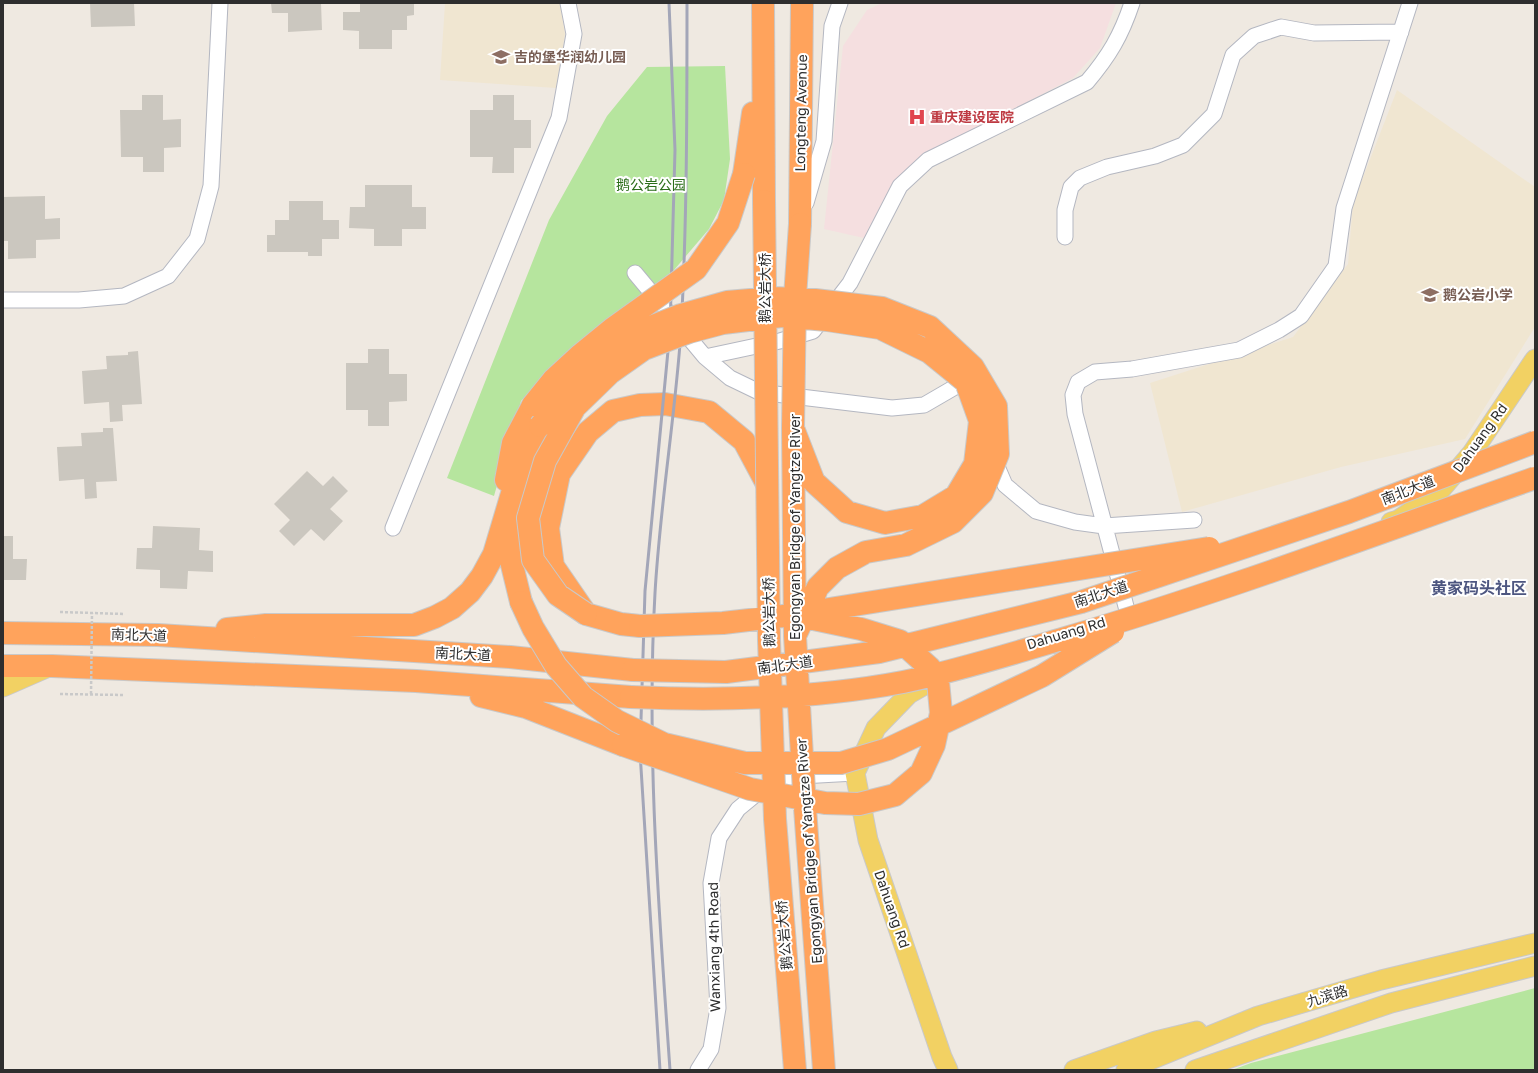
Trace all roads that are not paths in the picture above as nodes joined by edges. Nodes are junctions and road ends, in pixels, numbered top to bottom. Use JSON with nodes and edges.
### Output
{"nodes":[{"id":1,"x":220,"y":3,"type":"edge"},
{"id":2,"x":568,"y":3,"type":"edge"},
{"id":3,"x":763,"y":3,"type":"edge"},
{"id":4,"x":803,"y":3,"type":"edge"},
{"id":5,"x":840,"y":3,"type":"edge"},
{"id":6,"x":1132,"y":3,"type":"edge"},
{"id":7,"x":1410,"y":3,"type":"edge"},
{"id":8,"x":1401,"y":32,"type":"junction"},
{"id":9,"x":764,"y":45,"type":"junction"},
{"id":10,"x":800,"y":224,"type":"junction"},
{"id":11,"x":1065,"y":237,"type":"dead end"},
{"id":12,"x":635,"y":273,"type":"dead end"},
{"id":13,"x":3,"y":300,"type":"edge"},
{"id":14,"x":705,"y":357,"type":"junction"},
{"id":15,"x":1535,"y":359,"type":"edge"},
{"id":16,"x":793,"y":428,"type":"junction"},
{"id":17,"x":1535,"y":442,"type":"edge"},
{"id":18,"x":1535,"y":478,"type":"edge"},
{"id":19,"x":767,"y":484,"type":"junction"},
{"id":20,"x":505,"y":512,"type":"junction"},
{"id":21,"x":1349,"y":512,"type":"junction"},
{"id":22,"x":1194,"y":520,"type":"dead end"},
{"id":23,"x":1104,"y":526,"type":"junction"},
{"id":24,"x":393,"y":528,"type":"dead end"},
{"id":25,"x":586,"y":614,"type":"junction"},
{"id":26,"x":792,"y":615,"type":"junction"},
{"id":27,"x":1132,"y":615,"type":"junction"},
{"id":28,"x":3,"y":633,"type":"edge"},
{"id":29,"x":158,"y":636,"type":"junction"},
{"id":30,"x":795,"y":636,"type":"junction"},
{"id":31,"x":3,"y":666,"type":"edge"},
{"id":32,"x":52,"y":666,"type":"junction"},
{"id":33,"x":416,"y":681,"type":"junction"},
{"id":34,"x":3,"y":688,"type":"edge"},
{"id":35,"x":855,"y":773,"type":"junction"},
{"id":36,"x":1535,"y":943,"type":"edge"},
{"id":37,"x":1535,"y":966,"type":"edge"},
{"id":38,"x":1258,"y":1016,"type":"junction"},
{"id":39,"x":1267,"y":1044,"type":"junction"},
{"id":40,"x":1234,"y":1063,"type":"edge"},
{"id":41,"x":946,"y":1067,"type":"edge"},
{"id":42,"x":698,"y":1070,"type":"edge"},
{"id":43,"x":795,"y":1070,"type":"edge"},
{"id":44,"x":824,"y":1070,"type":"edge"},
{"id":45,"x":1074,"y":1070,"type":"edge"},
{"id":46,"x":1126,"y":1070,"type":"edge"},
{"id":47,"x":1196,"y":1070,"type":"edge"}],
"edges":[{"from":1,"to":13,"type":"street"},
{"from":2,"to":24,"type":"street"},
{"from":3,"to":9,"type":"highway"},
{"from":4,"to":10,"type":"highway","name":"Longteng Avenue"},
{"from":5,"to":10,"type":"street"},
{"from":6,"to":14,"type":"street"},
{"from":7,"to":8,"type":"street"},
{"from":8,"to":11,"type":"street"},
{"from":8,"to":23,"type":"street"},
{"from":9,"to":19,"type":"highway","name":"鹅公岩大桥","bridge":true},
{"from":9,"to":20,"type":"highway","bridge":true},
{"from":10,"to":16,"type":"highway","name":"Egongyan Bridge of Yangtze River","bridge":true},
{"from":12,"to":14,"type":"street"},
{"from":14,"to":23,"type":"street"},
{"from":15,"to":27,"type":"main road","name":"Dahuang Rd"},
{"from":16,"to":25,"type":"highway","bridge":true},
{"from":16,"to":30,"type":"highway","name":"Egongyan Bridge of Yangtze River","bridge":true},
{"from":17,"to":21,"type":"highway","name":"南北大道","bridge":true},
{"from":18,"to":27,"type":"highway","bridge":true},
{"from":19,"to":25,"type":"highway","bridge":true},
{"from":19,"to":43,"type":"highway","name":"鹅公岩大桥","bridge":true},
{"from":20,"to":27,"type":"highway","bridge":true},
{"from":20,"to":29,"type":"highway"},
{"from":20,"to":30,"type":"highway","bridge":true},
{"from":21,"to":26,"type":"highway","bridge":true},
{"from":21,"to":29,"type":"highway","name":"南北大道","bridge":true},
{"from":22,"to":23,"type":"street"},
{"from":23,"to":27,"type":"street"},
{"from":25,"to":26,"type":"highway","bridge":true},
{"from":26,"to":33,"type":"highway","bridge":true},
{"from":27,"to":33,"type":"highway","bridge":true},
{"from":27,"to":35,"type":"main road","name":"Dahuang Rd"},
{"from":28,"to":29,"type":"highway","name":"南北大道"},
{"from":30,"to":44,"type":"highway","name":"Egongyan Bridge of Yangtze River","bridge":true},
{"from":31,"to":32,"type":"highway"},
{"from":32,"to":33,"type":"highway"},
{"from":32,"to":34,"type":"main road"},
{"from":35,"to":41,"type":"main road","name":"Dahuang Rd"},
{"from":35,"to":42,"type":"street","name":"Wanxiang 4th Road"},
{"from":36,"to":38,"type":"main road","name":"九滨路"},
{"from":37,"to":39,"type":"main road","name":"九滨路"},
{"from":38,"to":39,"type":"main road"},
{"from":38,"to":45,"type":"main road"},
{"from":38,"to":46,"type":"main road","name":"九滨路"},
{"from":39,"to":40,"type":"main road","name":"九滨路"},
{"from":40,"to":47,"type":"main road","name":"九滨路"}]}
